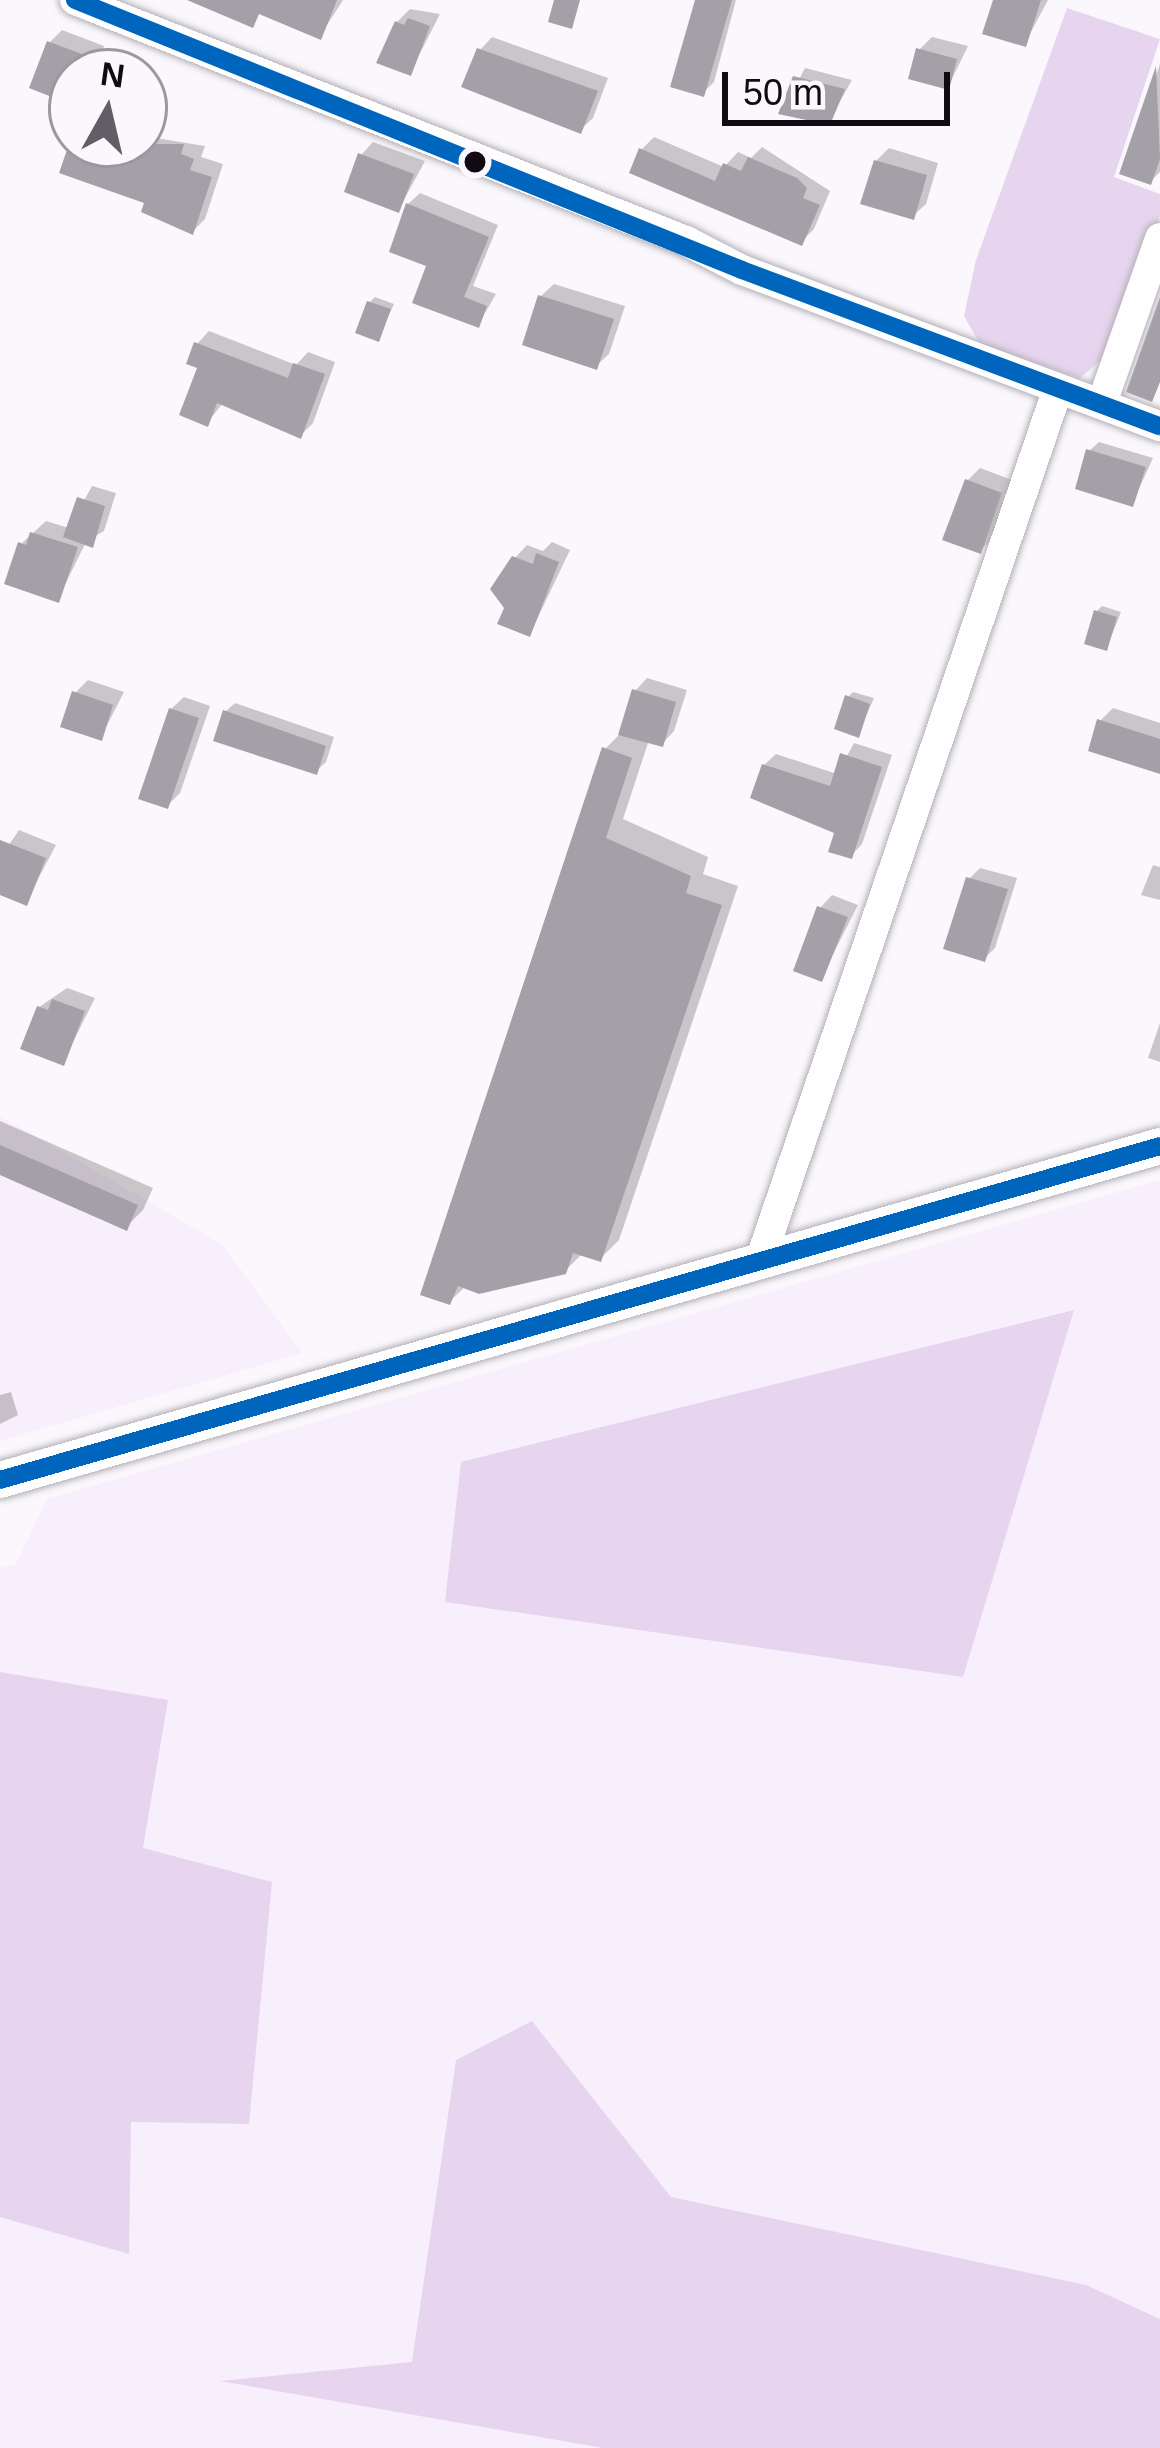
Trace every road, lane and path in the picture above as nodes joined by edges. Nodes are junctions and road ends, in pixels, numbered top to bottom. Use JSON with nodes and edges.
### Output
{"nodes":[{"id":1,"x":75,"y":0,"type":"edge"},
{"id":2,"x":1160,"y":238,"type":"edge"},
{"id":3,"x":1057,"y":391,"type":"junction"},
{"id":4,"x":1102,"y":403,"type":"junction"},
{"id":5,"x":1160,"y":426,"type":"edge"},
{"id":6,"x":1160,"y":1146,"type":"edge"},
{"id":7,"x":759,"y":1264,"type":"junction"},
{"id":8,"x":0,"y":1480,"type":"edge"}],
"edges":[{"from":1,"to":3,"type":"street"},
{"from":2,"to":4,"type":"street"},
{"from":3,"to":4,"type":"street"},
{"from":3,"to":7,"type":"street"},
{"from":4,"to":5,"type":"street"},
{"from":6,"to":7,"type":"street"},
{"from":7,"to":8,"type":"street"}]}
